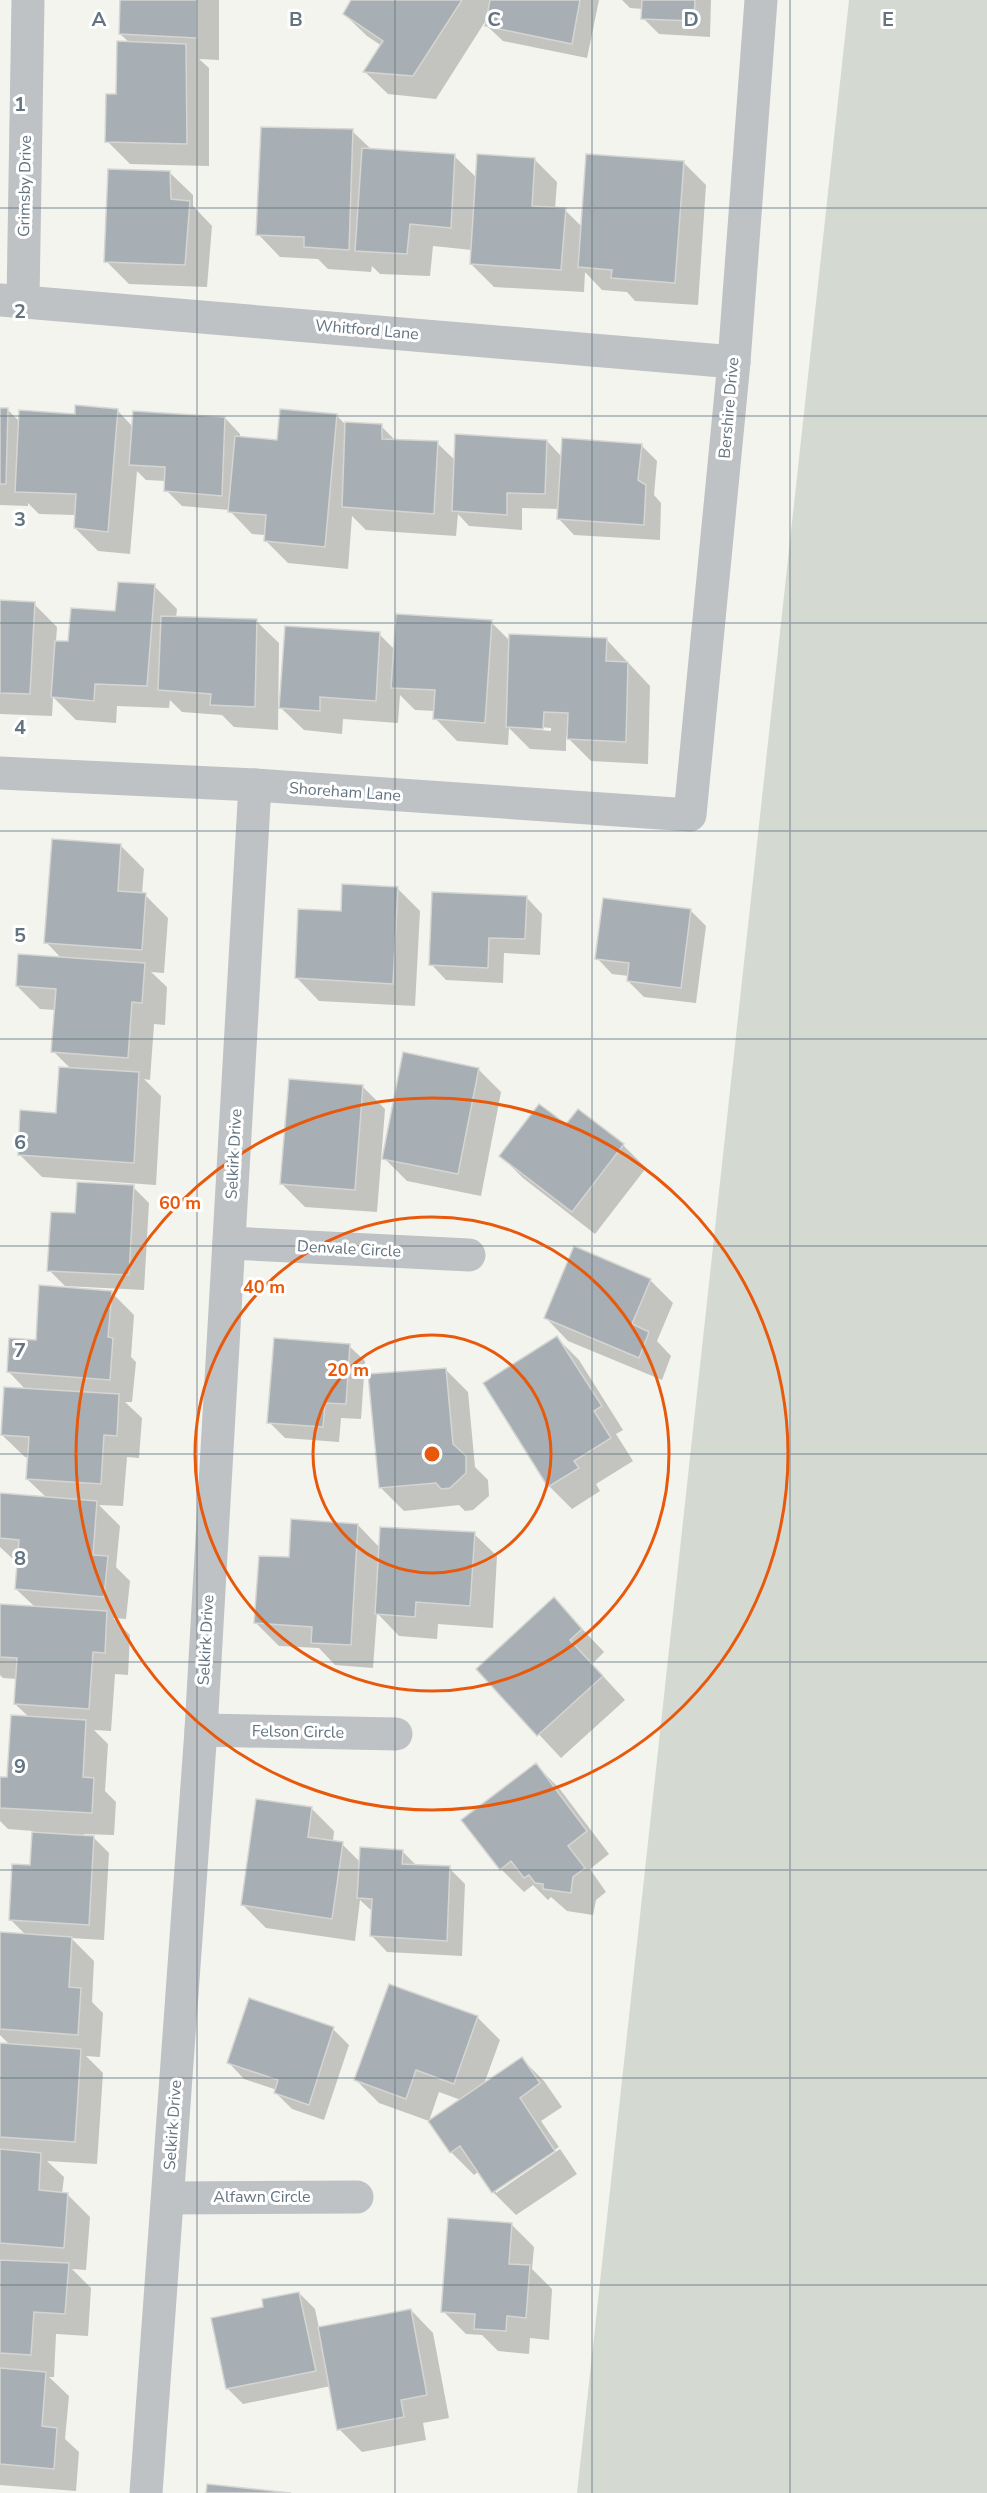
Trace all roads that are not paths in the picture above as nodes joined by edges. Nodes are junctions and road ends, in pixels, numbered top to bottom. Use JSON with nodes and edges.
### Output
{"nodes":[{"id":1,"x":28,"y":0,"type":"edge"},
{"id":2,"x":760,"y":0,"type":"edge"},
{"id":3,"x":12,"y":300,"type":"edge"},
{"id":4,"x":734,"y":362,"type":"junction"},
{"id":5,"x":0,"y":773,"type":"edge"},
{"id":6,"x":255,"y":786,"type":"junction"},
{"id":7,"x":690,"y":816,"type":"joint"},
{"id":8,"x":229,"y":1244,"type":"junction"},
{"id":9,"x":469,"y":1255,"type":"dead end"},
{"id":10,"x":201,"y":1730,"type":"junction"},
{"id":11,"x":396,"y":1734,"type":"dead end"},
{"id":12,"x":357,"y":2197,"type":"dead end"},
{"id":13,"x":168,"y":2198,"type":"junction"},
{"id":14,"x":146,"y":2493,"type":"edge"}],
"edges":[{"from":1,"to":3,"type":"street","name":"Grimsby Drive"},
{"from":2,"to":4,"type":"street","name":"Bershire Drive"},
{"from":3,"to":4,"type":"street","name":"Whitford Lane"},
{"from":4,"to":7,"type":"street","name":"Bershire Drive"},
{"from":5,"to":6,"type":"street","name":"Shoreham Lane"},
{"from":6,"to":7,"type":"street","name":"Shoreham Lane"},
{"from":6,"to":8,"type":"street","name":"Selkirk Drive"},
{"from":8,"to":9,"type":"street","name":"Denvale Circle"},
{"from":8,"to":10,"type":"street","name":"Selkirk Drive"},
{"from":10,"to":11,"type":"street","name":"Felson Circle"},
{"from":10,"to":13,"type":"street","name":"Selkirk Drive"},
{"from":12,"to":13,"type":"street","name":"Alfawn Circle"},
{"from":13,"to":14,"type":"street","name":"Selkirk Drive"}]}
